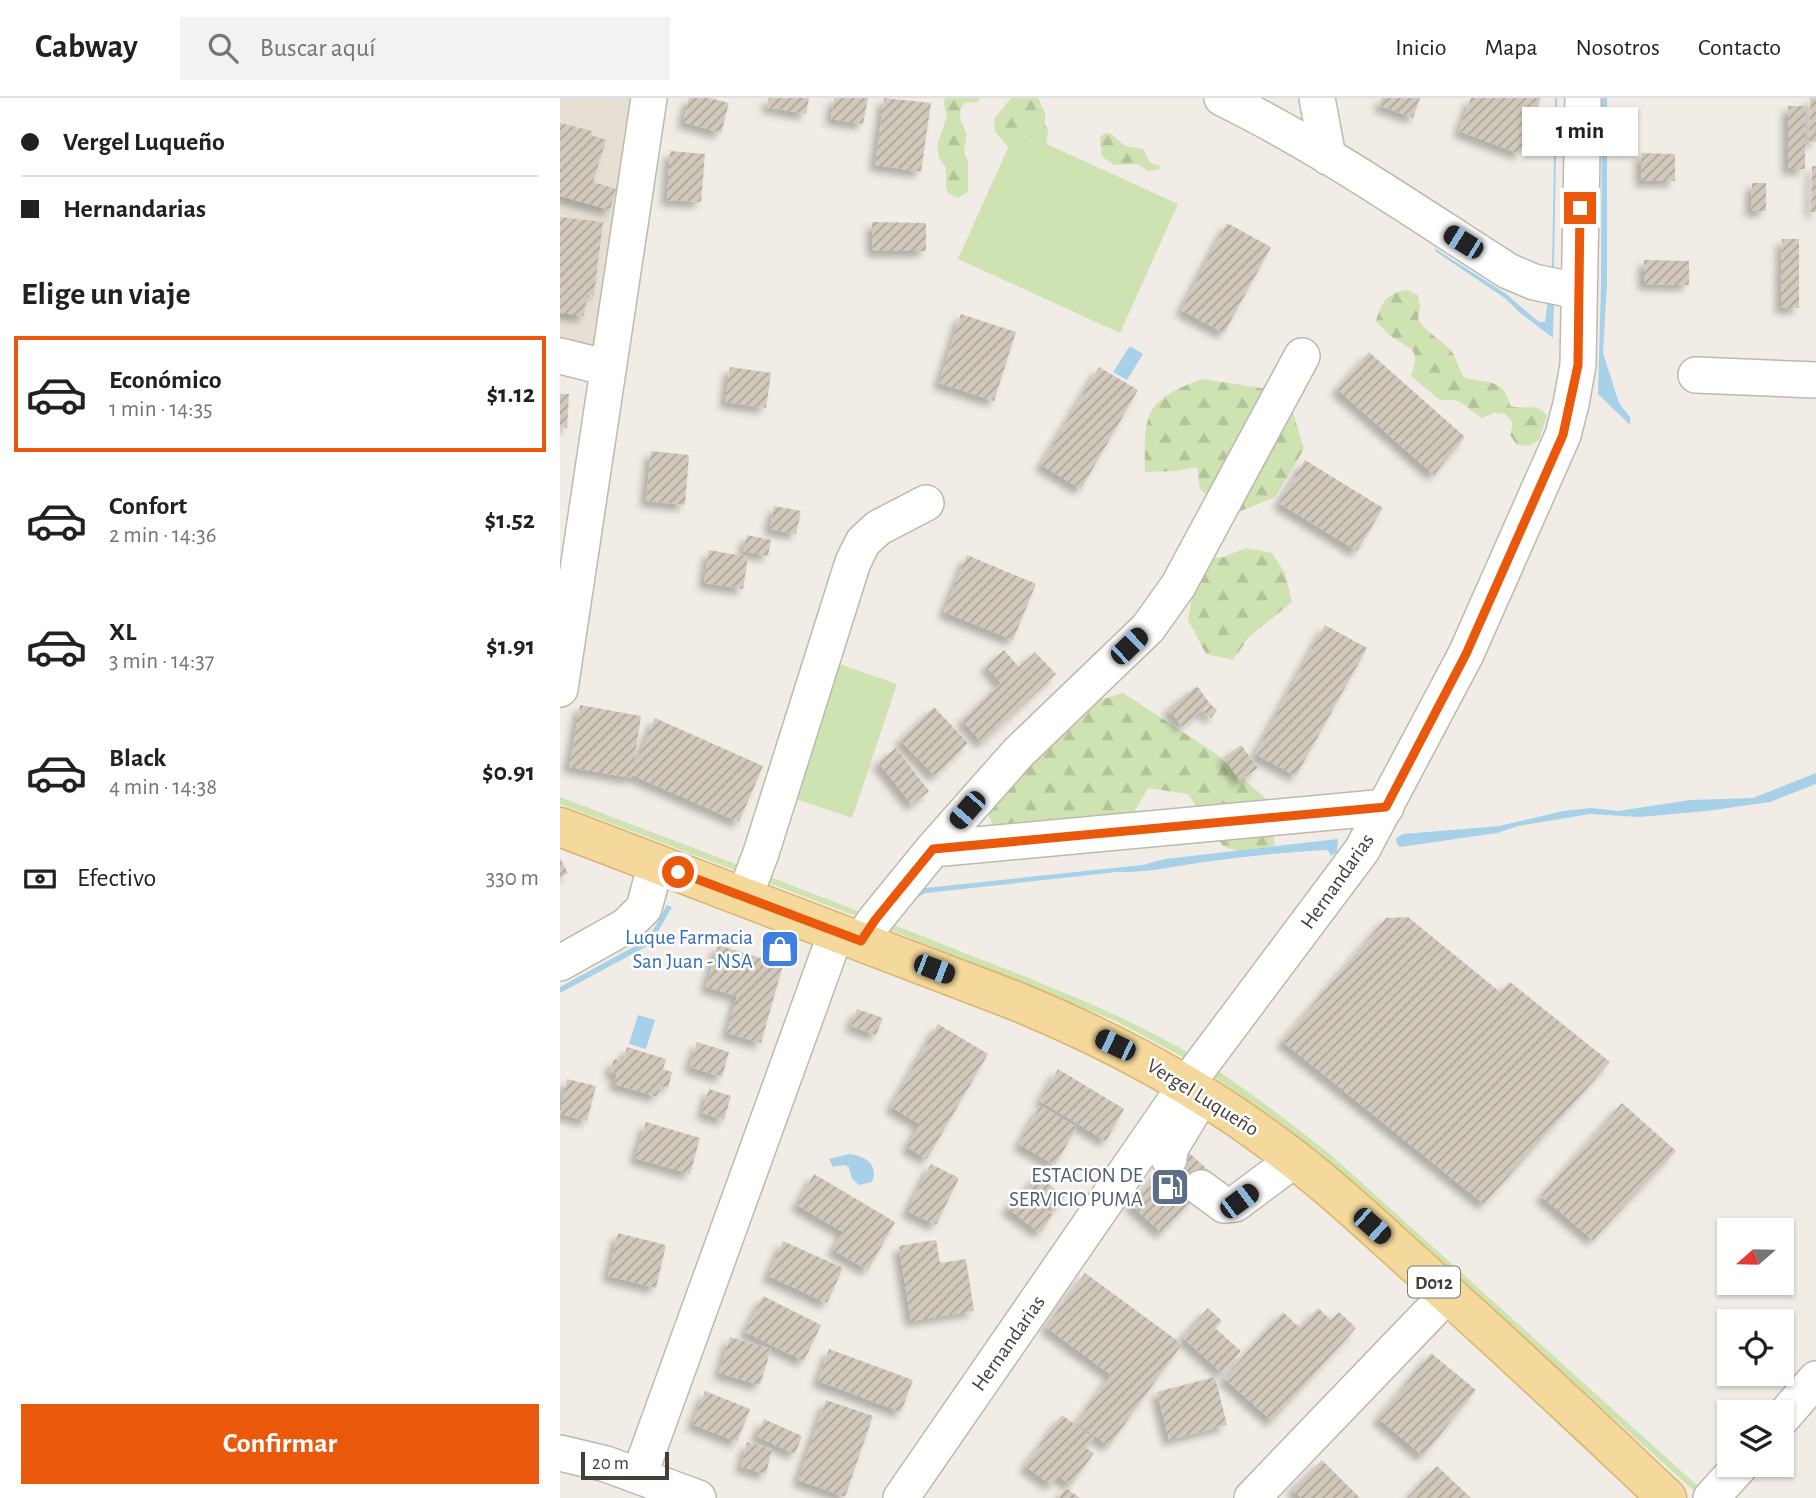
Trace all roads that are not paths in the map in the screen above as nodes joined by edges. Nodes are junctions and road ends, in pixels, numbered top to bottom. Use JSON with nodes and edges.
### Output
{"nodes":[{"id":1,"x":649,"y":98,"type":"edge"},
{"id":2,"x":1222,"y":98,"type":"edge"},
{"id":3,"x":1317,"y":98,"type":"edge"},
{"id":4,"x":1583,"y":98,"type":"edge"},
{"id":5,"x":1328,"y":157,"type":"junction"},
{"id":6,"x":1578,"y":291,"type":"junction"},
{"id":7,"x":560,"y":356,"type":"edge"},
{"id":8,"x":1301,"y":356,"type":"dead end"},
{"id":9,"x":608,"y":368,"type":"junction"},
{"id":10,"x":1696,"y":375,"type":"dead end"},
{"id":11,"x":1816,"y":380,"type":"edge"},
{"id":12,"x":926,"y":503,"type":"dead end"},
{"id":13,"x":560,"y":689,"type":"edge"},
{"id":14,"x":1386,"y":807,"type":"junction"},
{"id":15,"x":560,"y":827,"type":"edge"},
{"id":16,"x":933,"y":849,"type":"junction"},
{"id":17,"x":656,"y":863,"type":"junction"},
{"id":18,"x":744,"y":898,"type":"junction"},
{"id":19,"x":849,"y":937,"type":"junction"},
{"id":20,"x":560,"y":962,"type":"edge"},
{"id":21,"x":1194,"y":1090,"type":"junction"},
{"id":22,"x":1169,"y":1159,"type":"dead end"},
{"id":23,"x":1294,"y":1160,"type":"junction"},
{"id":24,"x":1201,"y":1188,"type":"dead end"},
{"id":25,"x":1448,"y":1294,"type":"junction"},
{"id":26,"x":1816,"y":1379,"type":"edge"},
{"id":27,"x":1794,"y":1404,"type":"edge"},
{"id":28,"x":560,"y":1453,"type":"edge"},
{"id":29,"x":639,"y":1476,"type":"junction"},
{"id":30,"x":1730,"y":1477,"type":"edge"},
{"id":31,"x":698,"y":1498,"type":"edge"},
{"id":32,"x":901,"y":1498,"type":"edge"},
{"id":33,"x":1252,"y":1498,"type":"edge"},
{"id":34,"x":1667,"y":1498,"type":"edge"},
{"id":35,"x":1712,"y":1498,"type":"edge"}],
"edges":[{"from":1,"to":9,"type":"street"},
{"from":2,"to":5,"type":"street"},
{"from":3,"to":5,"type":"street"},
{"from":4,"to":6,"type":"street","name":"Hernandarias"},
{"from":5,"to":6,"type":"street"},
{"from":6,"to":14,"type":"street","name":"Hernandarias"},
{"from":7,"to":9,"type":"street"},
{"from":8,"to":16,"type":"street"},
{"from":9,"to":13,"type":"street"},
{"from":10,"to":11,"type":"street"},
{"from":12,"to":18,"type":"street"},
{"from":14,"to":16,"type":"street"},
{"from":14,"to":21,"type":"street","name":"Hernandarias"},
{"from":15,"to":17,"type":"main road","name":"Vergel Luqueño","number":"D012"},
{"from":16,"to":19,"type":"street"},
{"from":17,"to":18,"type":"main road","name":"Vergel Luqueño","number":"D012"},
{"from":17,"to":20,"type":"street"},
{"from":18,"to":19,"type":"main road","name":"Vergel Luqueño","number":"D012"},
{"from":19,"to":21,"type":"main road","name":"Vergel Luqueño","number":"D012"},
{"from":19,"to":29,"type":"street"},
{"from":21,"to":22,"type":"street"},
{"from":21,"to":23,"type":"main road","name":"Vergel Luqueño","number":"D012"},
{"from":21,"to":32,"type":"street","name":"Hernandarias"},
{"from":23,"to":24,"type":"street"},
{"from":23,"to":25,"type":"main road","name":"Vergel Luqueño","number":"D012"},
{"from":25,"to":33,"type":"street"},
{"from":25,"to":34,"type":"main road","name":"Vergel Luqueño","number":"D012"},
{"from":26,"to":27,"type":"street"},
{"from":28,"to":29,"type":"street"},
{"from":29,"to":31,"type":"street"},
{"from":30,"to":35,"type":"street"}]}
